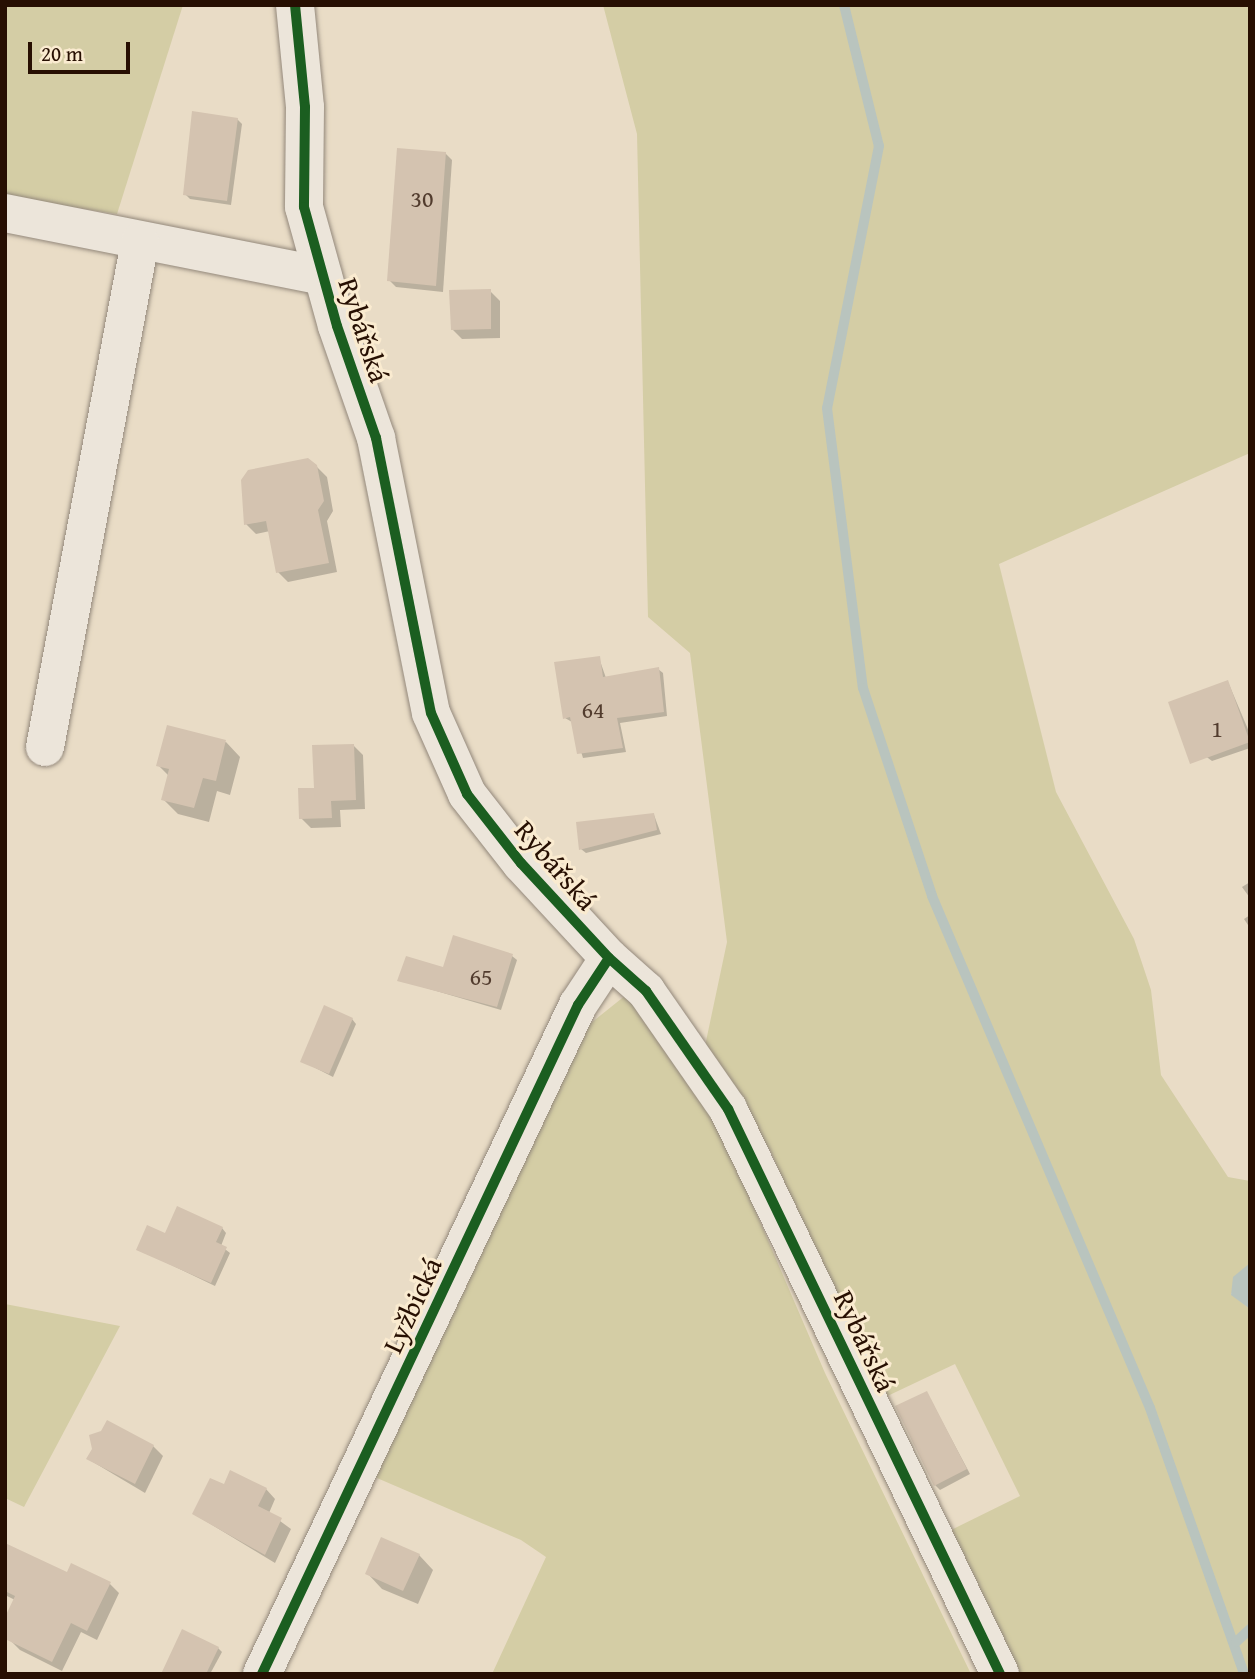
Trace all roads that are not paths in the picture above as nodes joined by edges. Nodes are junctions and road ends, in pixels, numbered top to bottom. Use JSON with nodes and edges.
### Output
{"nodes":[{"id":1,"x":295,"y":5,"type":"edge"},
{"id":2,"x":5,"y":213,"type":"edge"},
{"id":3,"x":139,"y":242,"type":"junction"},
{"id":4,"x":323,"y":276,"type":"junction"},
{"id":5,"x":45,"y":747,"type":"dead end"},
{"id":6,"x":609,"y":958,"type":"junction"},
{"id":7,"x":262,"y":1674,"type":"edge"},
{"id":8,"x":1000,"y":1674,"type":"edge"}],
"edges":[{"from":1,"to":4,"type":"street","name":"Rybářská"},
{"from":2,"to":3,"type":"street"},
{"from":3,"to":4,"type":"street"},
{"from":3,"to":5,"type":"street"},
{"from":4,"to":6,"type":"street","name":"Rybářská"},
{"from":6,"to":7,"type":"street","name":"Lyžbická"},
{"from":6,"to":8,"type":"street","name":"Rybářská"}]}
